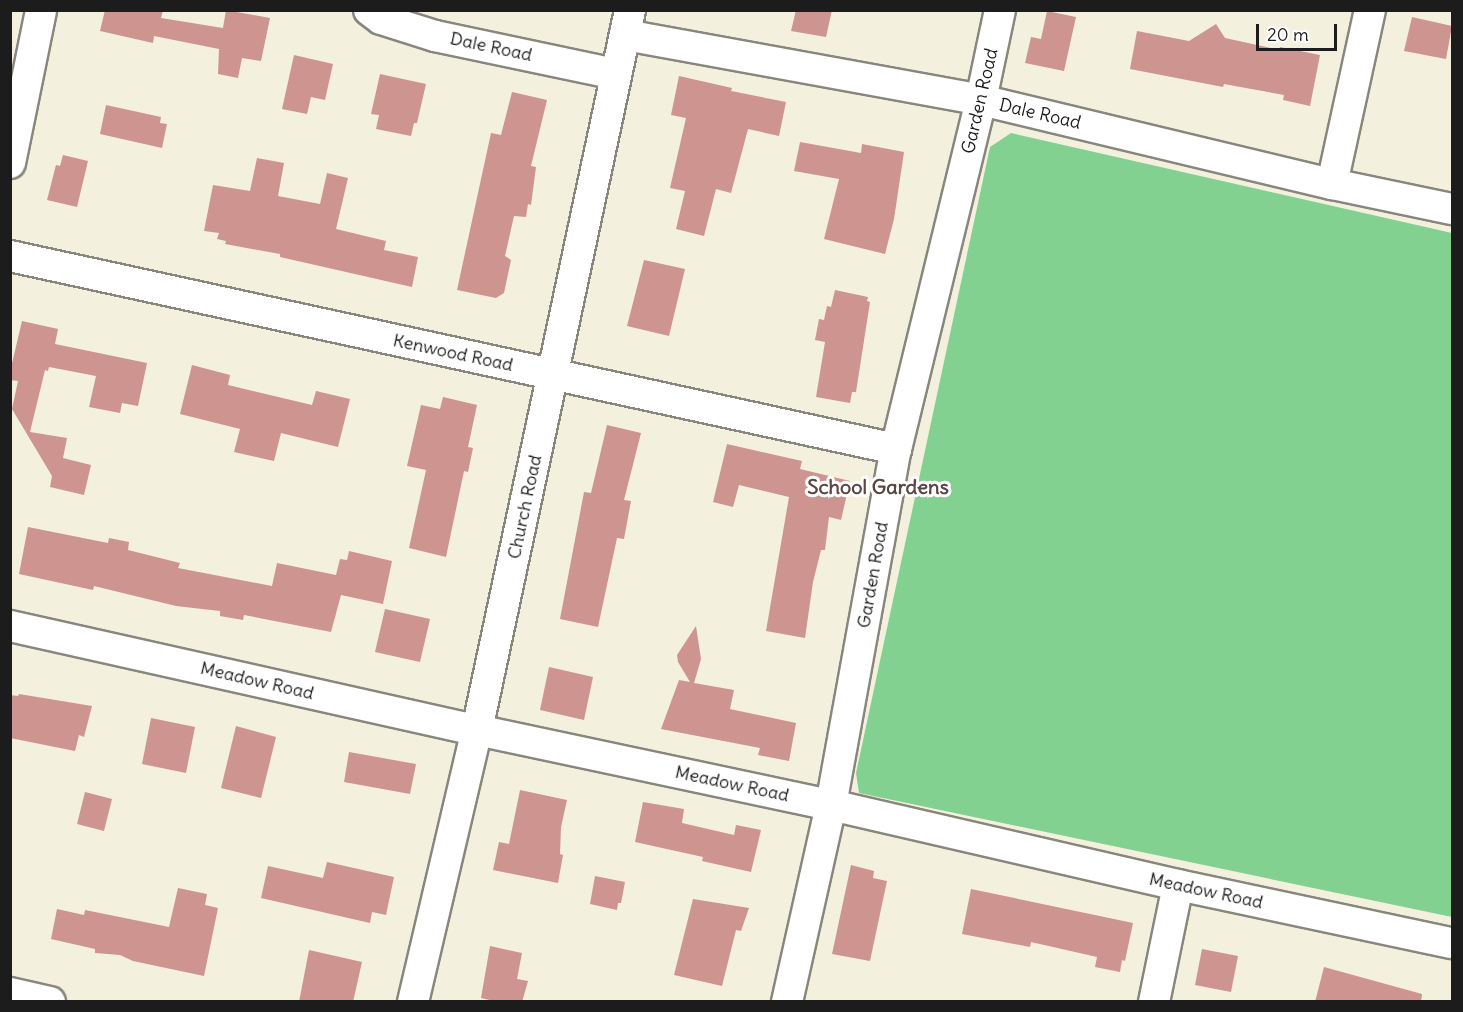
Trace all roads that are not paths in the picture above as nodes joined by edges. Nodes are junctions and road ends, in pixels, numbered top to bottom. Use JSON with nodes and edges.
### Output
{"nodes":[{"id":1,"x":41,"y":10,"type":"edge"},
{"id":2,"x":369,"y":10,"type":"edge"},
{"id":3,"x":1000,"y":10,"type":"edge"},
{"id":4,"x":1370,"y":10,"type":"edge"},
{"id":5,"x":628,"y":23,"type":"edge"},
{"id":6,"x":616,"y":74,"type":"junction"},
{"id":7,"x":981,"y":100,"type":"junction"},
{"id":8,"x":10,"y":163,"type":"edge"},
{"id":9,"x":1332,"y":184,"type":"junction"},
{"id":10,"x":1452,"y":209,"type":"edge"},
{"id":11,"x":10,"y":256,"type":"edge"},
{"id":12,"x":554,"y":374,"type":"junction"},
{"id":13,"x":896,"y":449,"type":"junction"},
{"id":14,"x":10,"y":626,"type":"edge"},
{"id":15,"x":477,"y":730,"type":"junction"},
{"id":16,"x":831,"y":805,"type":"junction"},
{"id":17,"x":1178,"y":885,"type":"junction"},
{"id":18,"x":1452,"y":944,"type":"edge"},
{"id":19,"x":10,"y":993,"type":"edge"},
{"id":20,"x":50,"y":1002,"type":"edge"},
{"id":21,"x":413,"y":1002,"type":"edge"},
{"id":22,"x":787,"y":1002,"type":"edge"},
{"id":23,"x":1154,"y":1002,"type":"edge"}],
"edges":[{"from":1,"to":8,"type":"street"},
{"from":2,"to":6,"type":"street","name":"Dale Road"},
{"from":3,"to":7,"type":"street","name":"Garden Road"},
{"from":4,"to":9,"type":"street"},
{"from":5,"to":6,"type":"street","name":"Church Road"},
{"from":5,"to":7,"type":"street","name":"Dale Road"},
{"from":6,"to":12,"type":"street","name":"Church Road"},
{"from":7,"to":9,"type":"street","name":"Dale Road"},
{"from":7,"to":13,"type":"street","name":"Garden Road"},
{"from":9,"to":10,"type":"street","name":"Dale Road"},
{"from":11,"to":12,"type":"street","name":"Kenwood Road"},
{"from":12,"to":13,"type":"street","name":"Kenwood Road"},
{"from":12,"to":15,"type":"street","name":"Church Road"},
{"from":13,"to":16,"type":"street","name":"Garden Road"},
{"from":14,"to":15,"type":"street","name":"Meadow Road"},
{"from":15,"to":16,"type":"street","name":"Meadow Road"},
{"from":15,"to":21,"type":"street","name":"Church Road"},
{"from":16,"to":17,"type":"street","name":"Meadow Road"},
{"from":16,"to":22,"type":"street","name":"Garden Road"},
{"from":17,"to":18,"type":"street","name":"Meadow Road"},
{"from":17,"to":23,"type":"street"},
{"from":19,"to":20,"type":"street"}]}
